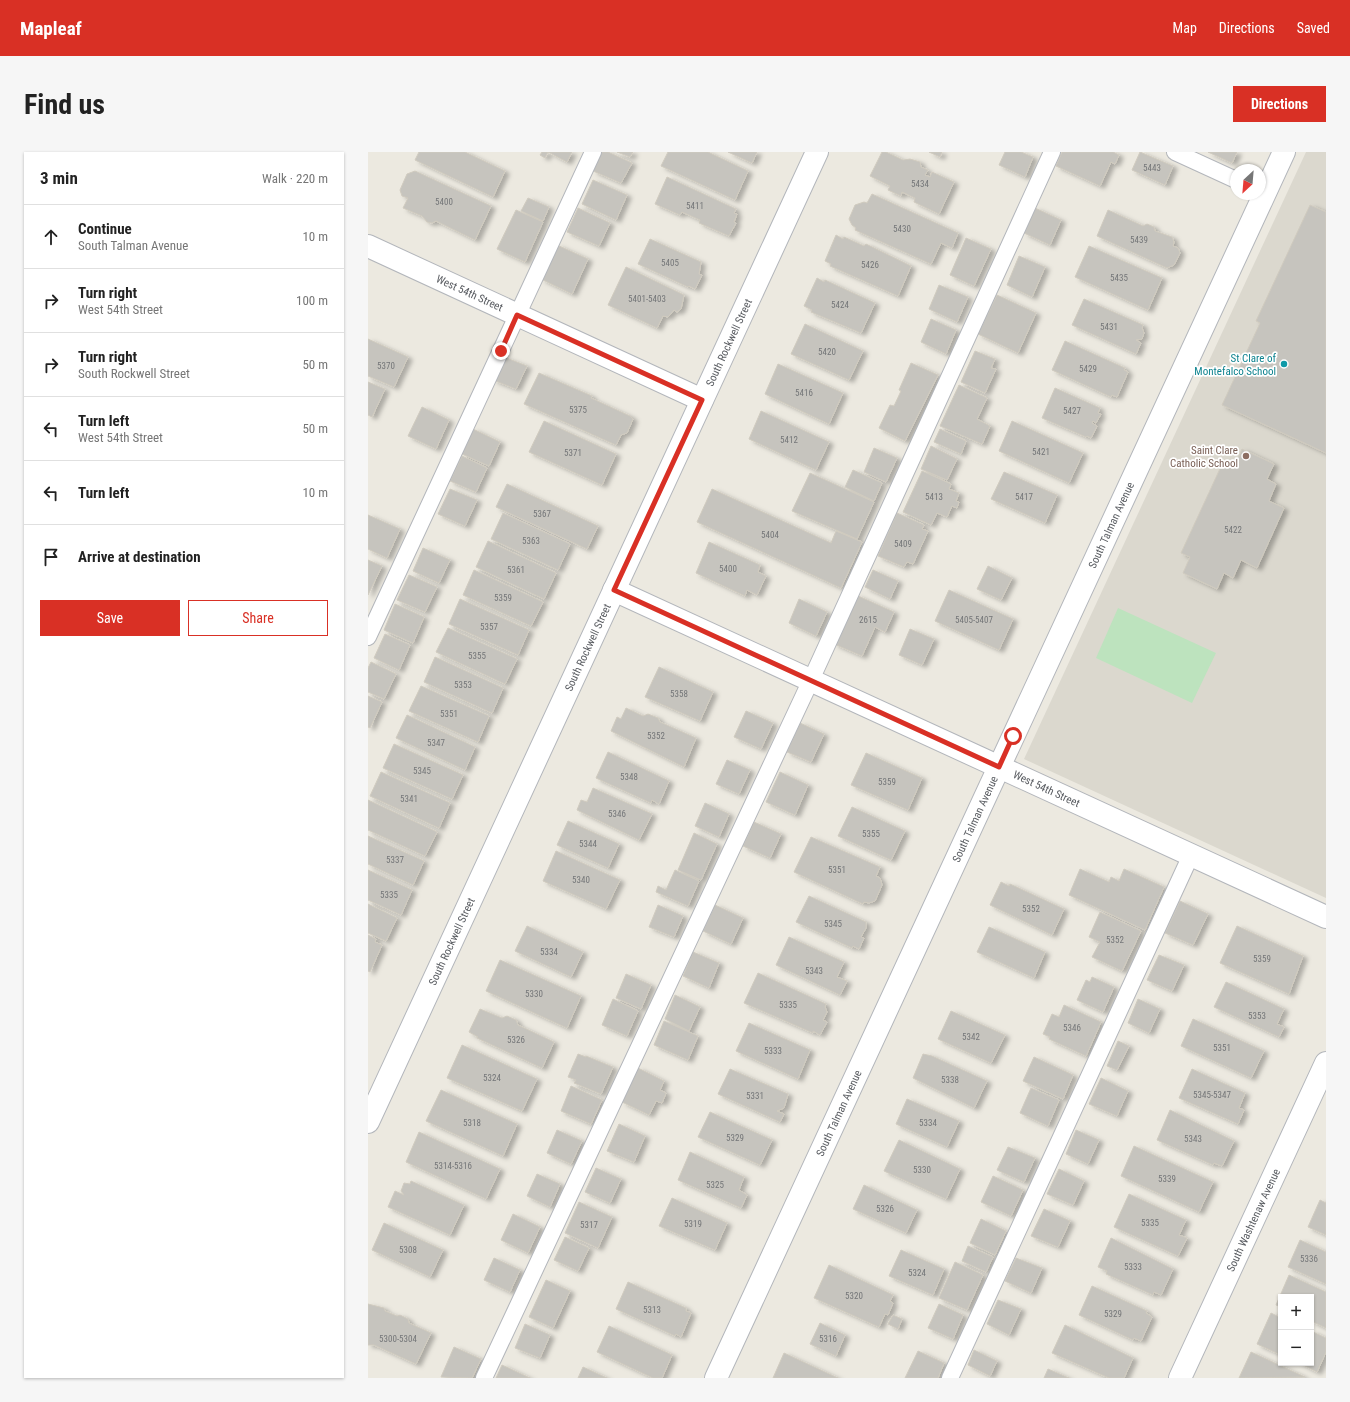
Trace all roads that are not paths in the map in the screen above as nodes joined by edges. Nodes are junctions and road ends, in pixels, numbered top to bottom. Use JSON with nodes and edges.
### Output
{"nodes":[{"id":1,"x":593,"y":152,"type":"edge"},
{"id":2,"x":817,"y":152,"type":"edge"},
{"id":3,"x":1052,"y":152,"type":"edge"},
{"id":4,"x":1175,"y":152,"type":"edge"},
{"id":5,"x":1284,"y":152,"type":"edge"},
{"id":6,"x":1230,"y":177,"type":"edge"},
{"id":7,"x":1266,"y":185,"type":"edge"},
{"id":8,"x":1258,"y":200,"type":"edge"},
{"id":9,"x":368,"y":246,"type":"edge"},
{"id":10,"x":517,"y":315,"type":"junction"},
{"id":11,"x":702,"y":400,"type":"junction"},
{"id":12,"x":614,"y":590,"type":"junction"},
{"id":13,"x":368,"y":637,"type":"edge"},
{"id":14,"x":811,"y":680,"type":"junction"},
{"id":15,"x":999,"y":767,"type":"junction"},
{"id":16,"x":1191,"y":855,"type":"junction"},
{"id":17,"x":1326,"y":917,"type":"edge"},
{"id":18,"x":1326,"y":1063,"type":"edge"},
{"id":19,"x":368,"y":1122,"type":"edge"},
{"id":20,"x":484,"y":1378,"type":"edge"},
{"id":21,"x":716,"y":1378,"type":"edge"},
{"id":22,"x":950,"y":1378,"type":"edge"},
{"id":23,"x":1180,"y":1378,"type":"edge"}],
"edges":[{"from":1,"to":10,"type":"lane"},
{"from":2,"to":11,"type":"street","name":"South Rockwell Street"},
{"from":3,"to":14,"type":"lane"},
{"from":4,"to":6,"type":"lane"},
{"from":5,"to":7,"type":"street","name":"South Talman Avenue"},
{"from":8,"to":15,"type":"street","name":"South Talman Avenue"},
{"from":9,"to":10,"type":"street","name":"West 54th Street"},
{"from":10,"to":11,"type":"street","name":"West 54th Street"},
{"from":10,"to":13,"type":"lane"},
{"from":11,"to":12,"type":"street","name":"South Rockwell Street"},
{"from":12,"to":14,"type":"street","name":"West 54th Street"},
{"from":12,"to":19,"type":"street","name":"South Rockwell Street"},
{"from":14,"to":15,"type":"street","name":"West 54th Street"},
{"from":14,"to":20,"type":"lane"},
{"from":15,"to":16,"type":"street","name":"West 54th Street"},
{"from":15,"to":21,"type":"street","name":"South Talman Avenue"},
{"from":16,"to":17,"type":"street","name":"West 54th Street"},
{"from":16,"to":22,"type":"lane"},
{"from":18,"to":23,"type":"street","name":"South Washtenaw Avenue"}]}
